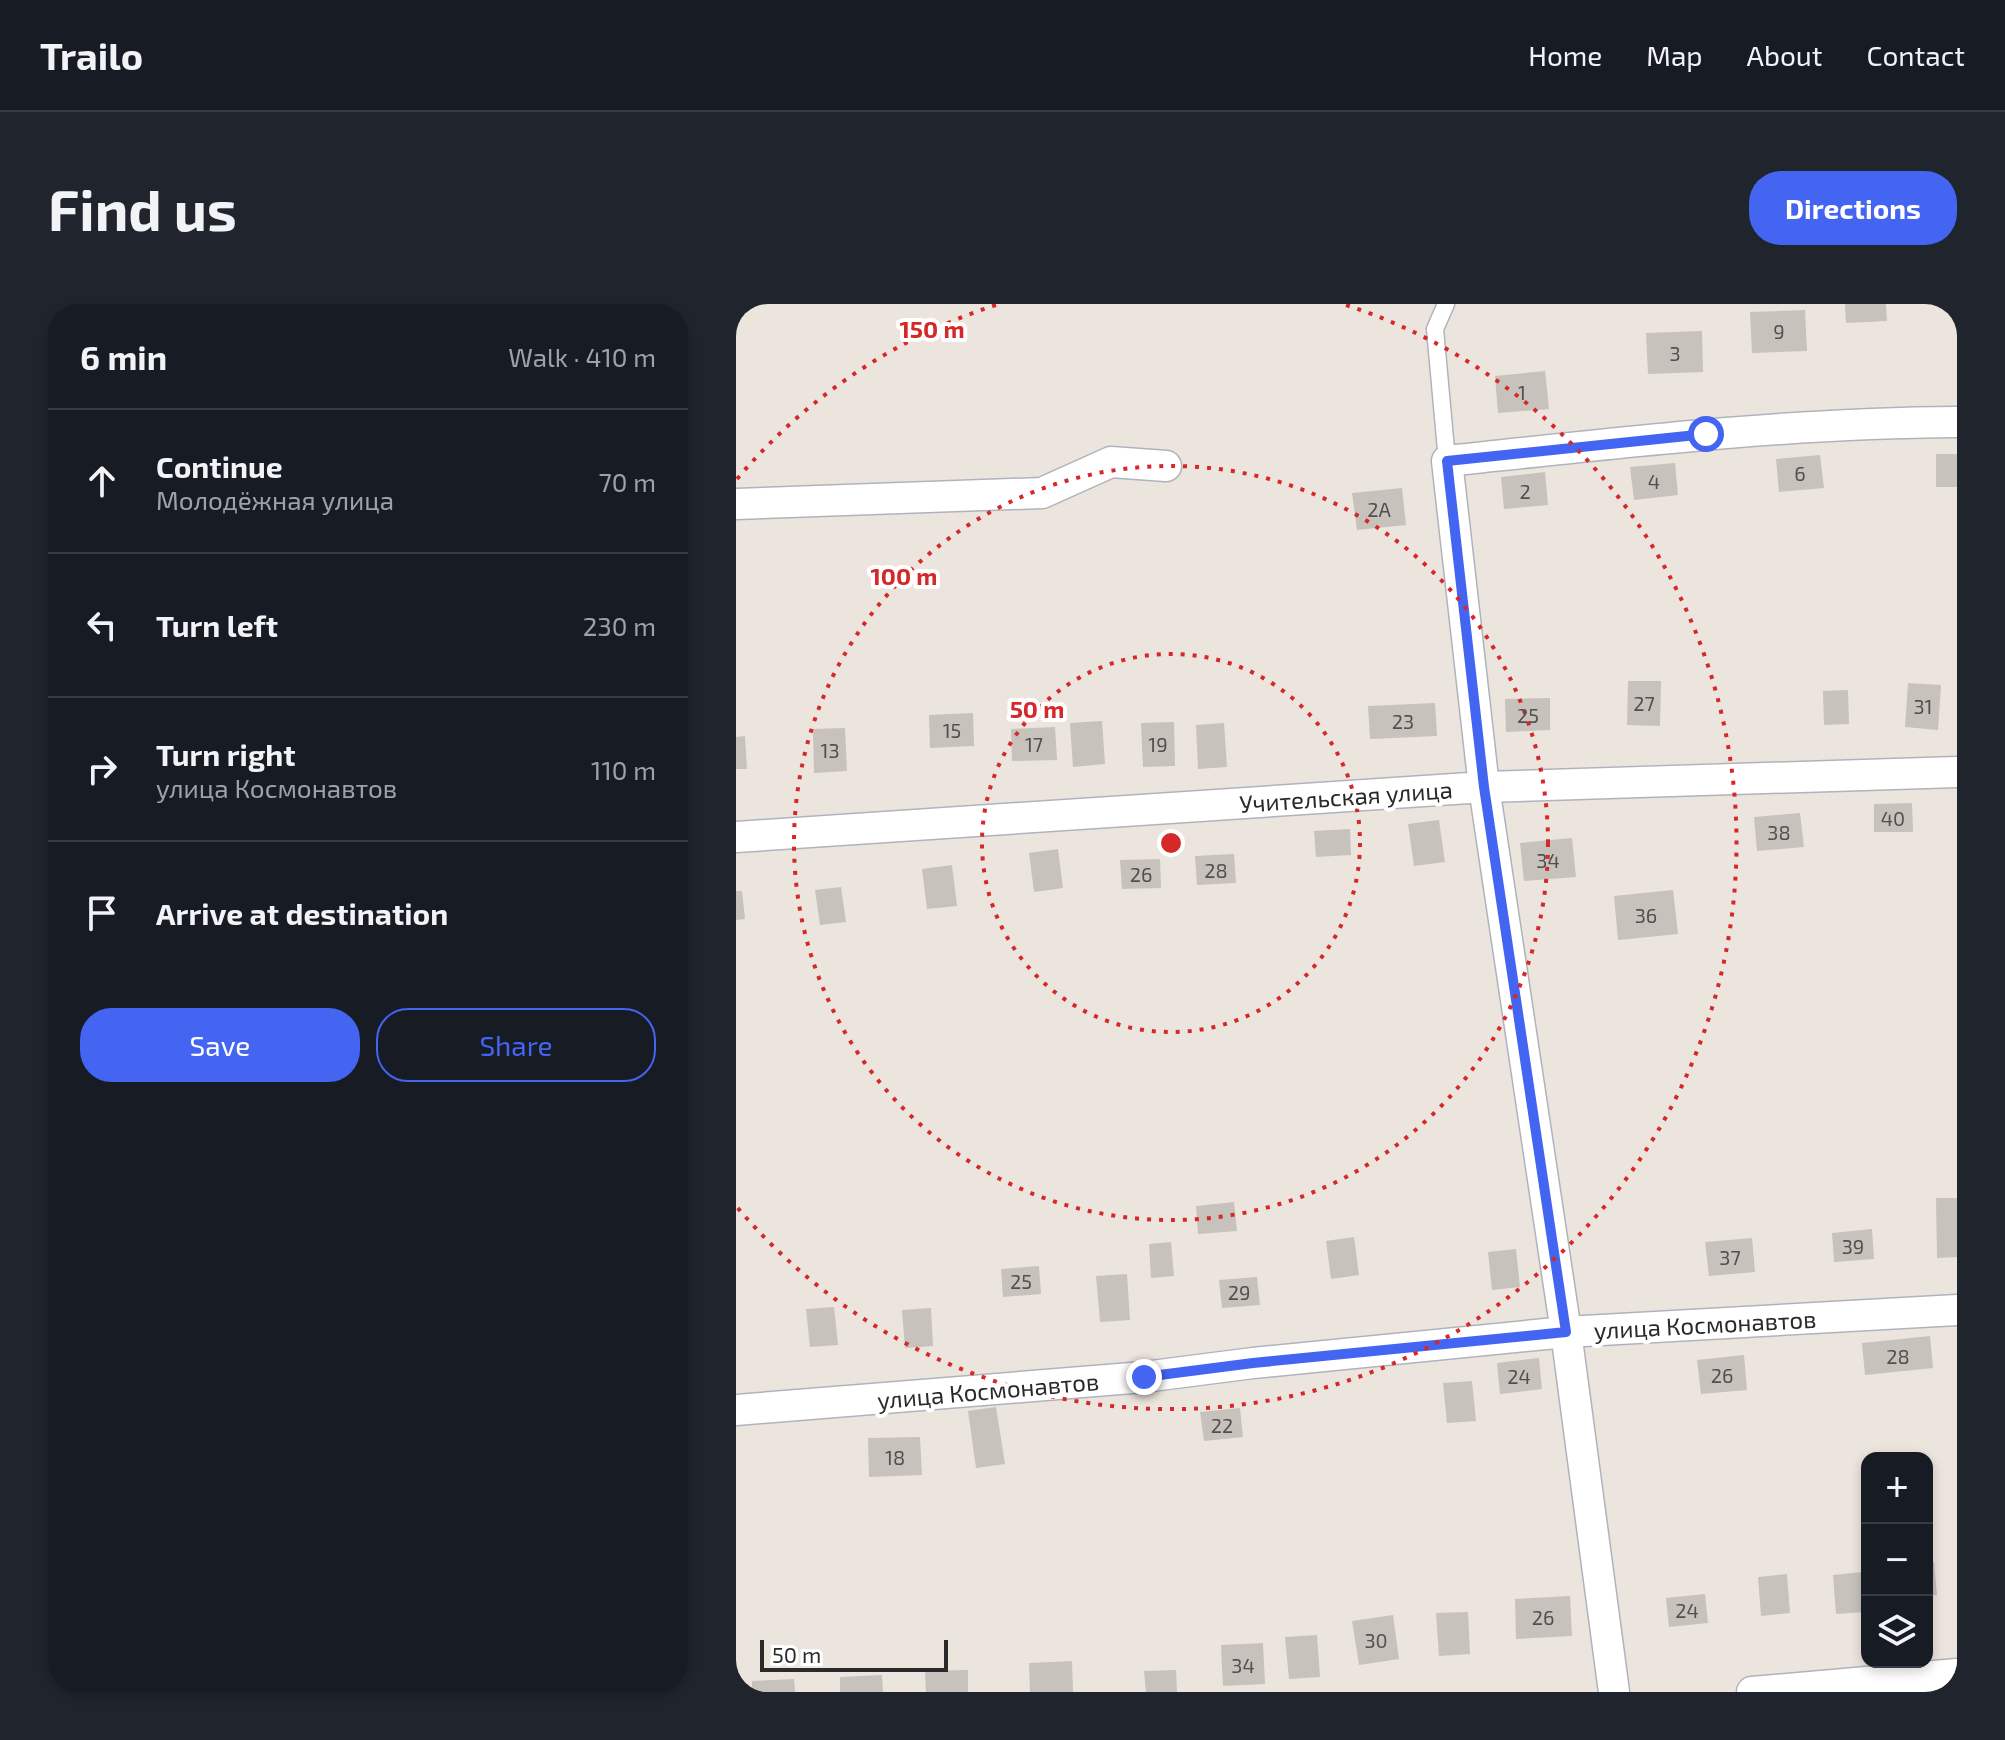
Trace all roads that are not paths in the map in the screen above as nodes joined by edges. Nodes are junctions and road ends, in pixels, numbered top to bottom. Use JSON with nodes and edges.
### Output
{"nodes":[{"id":1,"x":1446,"y":304,"type":"edge"},
{"id":2,"x":1957,"y":422,"type":"edge"},
{"id":3,"x":1447,"y":461,"type":"junction"},
{"id":4,"x":1166,"y":466,"type":"dead end"},
{"id":5,"x":736,"y":504,"type":"edge"},
{"id":6,"x":1957,"y":772,"type":"edge"},
{"id":7,"x":1484,"y":787,"type":"junction"},
{"id":8,"x":736,"y":837,"type":"edge"},
{"id":9,"x":1957,"y":1310,"type":"edge"},
{"id":10,"x":1566,"y":1332,"type":"junction"},
{"id":11,"x":736,"y":1410,"type":"edge"},
{"id":12,"x":1957,"y":1674,"type":"edge"},
{"id":13,"x":1614,"y":1692,"type":"edge"},
{"id":14,"x":1752,"y":1692,"type":"edge"}],
"edges":[{"from":1,"to":3,"type":"lane"},
{"from":2,"to":3,"type":"street"},
{"from":3,"to":7,"type":"street"},
{"from":4,"to":5,"type":"street"},
{"from":6,"to":7,"type":"street","name":"Учительская улица"},
{"from":7,"to":8,"type":"street","name":"Учительская улица"},
{"from":7,"to":10,"type":"street"},
{"from":9,"to":10,"type":"street","name":"улица Космонавтов"},
{"from":10,"to":11,"type":"street","name":"улица Космонавтов"},
{"from":10,"to":13,"type":"street"},
{"from":12,"to":14,"type":"street"}]}
